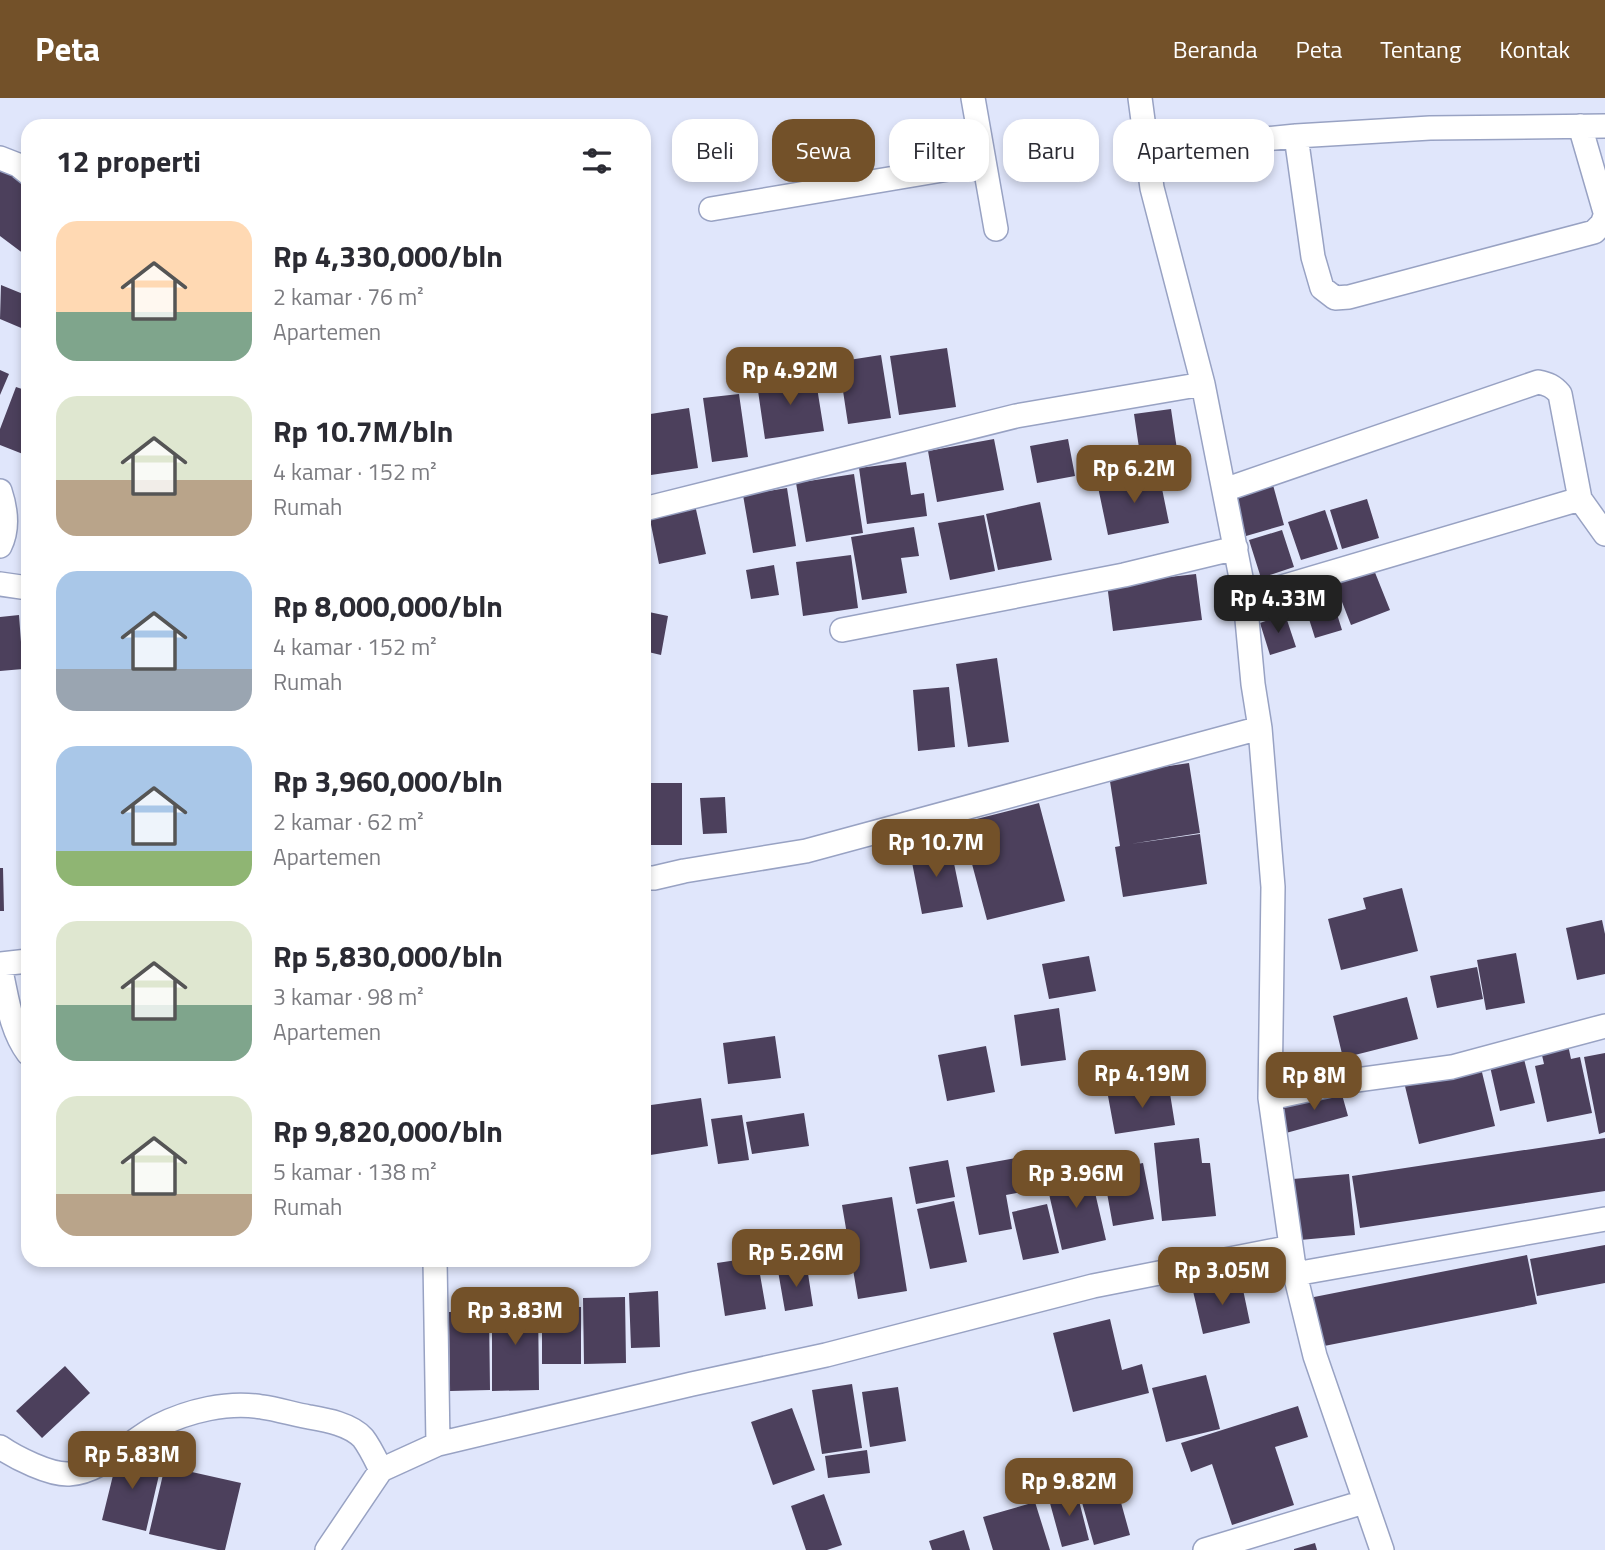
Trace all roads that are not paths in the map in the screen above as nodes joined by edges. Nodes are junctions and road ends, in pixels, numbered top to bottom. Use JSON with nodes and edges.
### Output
{"nodes":[{"id":1,"x":973,"y":98,"type":"edge"},
{"id":2,"x":1140,"y":98,"type":"edge"},
{"id":3,"x":977,"y":119,"type":"edge"},
{"id":4,"x":1143,"y":119,"type":"edge"},
{"id":5,"x":1580,"y":126,"type":"junction"},
{"id":6,"x":1605,"y":126,"type":"edge"},
{"id":7,"x":1296,"y":136,"type":"junction"},
{"id":8,"x":1274,"y":138,"type":"edge"},
{"id":9,"x":0,"y":158,"type":"edge"},
{"id":10,"x":21,"y":168,"type":"edge"},
{"id":11,"x":889,"y":179,"type":"edge"},
{"id":12,"x":987,"y":182,"type":"edge"},
{"id":13,"x":1151,"y":182,"type":"edge"},
{"id":14,"x":711,"y":209,"type":"dead end"},
{"id":15,"x":1605,"y":214,"type":"edge"},
{"id":16,"x":996,"y":229,"type":"dead end"},
{"id":17,"x":1203,"y":384,"type":"junction"},
{"id":18,"x":1224,"y":490,"type":"junction"},
{"id":19,"x":0,"y":491,"type":"edge"},
{"id":20,"x":1580,"y":499,"type":"junction"},
{"id":21,"x":651,"y":507,"type":"edge"},
{"id":22,"x":1605,"y":534,"type":"edge"},
{"id":23,"x":0,"y":546,"type":"edge"},
{"id":24,"x":1236,"y":548,"type":"junction"},
{"id":25,"x":0,"y":584,"type":"edge"},
{"id":26,"x":21,"y":587,"type":"edge"},
{"id":27,"x":1245,"y":598,"type":"junction"},
{"id":28,"x":842,"y":630,"type":"dead end"},
{"id":29,"x":1260,"y":728,"type":"junction"},
{"id":30,"x":651,"y":878,"type":"edge"},
{"id":31,"x":21,"y":962,"type":"edge"},
{"id":32,"x":0,"y":965,"type":"edge"},
{"id":33,"x":1605,"y":1026,"type":"edge"},
{"id":34,"x":21,"y":1042,"type":"edge"},
{"id":35,"x":1270,"y":1098,"type":"junction"},
{"id":36,"x":1605,"y":1219,"type":"edge"},
{"id":37,"x":1291,"y":1247,"type":"junction"},
{"id":38,"x":435,"y":1267,"type":"edge"},
{"id":39,"x":1295,"y":1274,"type":"junction"},
{"id":40,"x":438,"y":1444,"type":"junction"},
{"id":41,"x":0,"y":1447,"type":"edge"},
{"id":42,"x":382,"y":1470,"type":"junction"},
{"id":43,"x":1364,"y":1502,"type":"junction"},
{"id":44,"x":327,"y":1550,"type":"edge"},
{"id":45,"x":1205,"y":1550,"type":"edge"},
{"id":46,"x":1382,"y":1550,"type":"edge"}],
"edges":[{"from":1,"to":3,"type":"street"},
{"from":2,"to":4,"type":"street"},
{"from":5,"to":6,"type":"street"},
{"from":5,"to":7,"type":"street"},
{"from":5,"to":15,"type":"street"},
{"from":7,"to":8,"type":"street"},
{"from":7,"to":15,"type":"street"},
{"from":9,"to":10,"type":"street"},
{"from":11,"to":14,"type":"street"},
{"from":12,"to":16,"type":"street"},
{"from":13,"to":17,"type":"street"},
{"from":17,"to":18,"type":"street"},
{"from":17,"to":21,"type":"street"},
{"from":18,"to":20,"type":"street"},
{"from":18,"to":24,"type":"street"},
{"from":19,"to":23,"type":"street"},
{"from":20,"to":22,"type":"street"},
{"from":20,"to":27,"type":"street"},
{"from":24,"to":27,"type":"street"},
{"from":24,"to":28,"type":"street"},
{"from":25,"to":26,"type":"street"},
{"from":27,"to":29,"type":"street"},
{"from":29,"to":30,"type":"street"},
{"from":29,"to":35,"type":"street"},
{"from":31,"to":32,"type":"street"},
{"from":32,"to":34,"type":"street"},
{"from":33,"to":35,"type":"street"},
{"from":35,"to":37,"type":"street"},
{"from":36,"to":39,"type":"street"},
{"from":37,"to":39,"type":"street"},
{"from":37,"to":40,"type":"street"},
{"from":38,"to":40,"type":"street"},
{"from":39,"to":43,"type":"street"},
{"from":40,"to":42,"type":"street"},
{"from":41,"to":42,"type":"street"},
{"from":42,"to":44,"type":"street"},
{"from":43,"to":45,"type":"street"},
{"from":43,"to":46,"type":"street"}]}
